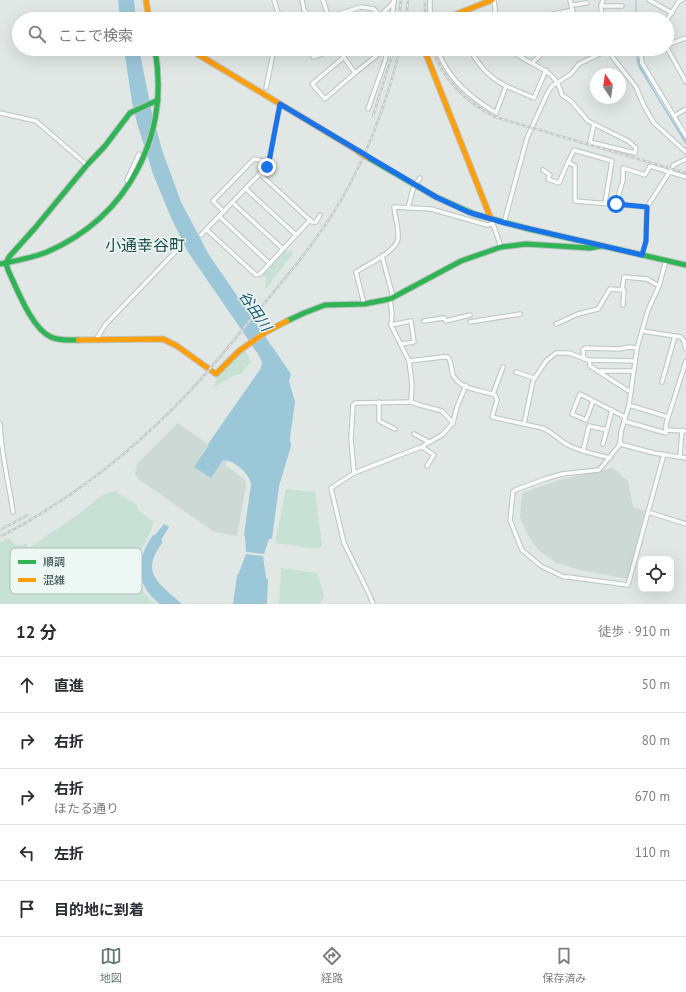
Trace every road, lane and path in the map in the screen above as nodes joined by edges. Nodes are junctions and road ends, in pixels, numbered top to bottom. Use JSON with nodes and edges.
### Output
{"nodes":[{"id":1,"x":146,"y":0,"type":"edge"},
{"id":2,"x":274,"y":0,"type":"edge"},
{"id":3,"x":302,"y":0,"type":"edge"},
{"id":4,"x":323,"y":0,"type":"edge"},
{"id":5,"x":430,"y":0,"type":"edge"},
{"id":6,"x":493,"y":0,"type":"edge"},
{"id":7,"x":570,"y":0,"type":"edge"},
{"id":8,"x":603,"y":0,"type":"edge"},
{"id":9,"x":649,"y":0,"type":"edge"},
{"id":10,"x":682,"y":0,"type":"edge"},
{"id":11,"x":394,"y":1,"type":"edge"},
{"id":12,"x":587,"y":3,"type":"dead end"},
{"id":13,"x":572,"y":5,"type":"junction"},
{"id":14,"x":602,"y":6,"type":"junction"},
{"id":15,"x":622,"y":6,"type":"dead end"},
{"id":16,"x":572,"y":10,"type":"joint"},
{"id":17,"x":148,"y":12,"type":"edge"},
{"id":18,"x":278,"y":12,"type":"edge"},
{"id":19,"x":306,"y":12,"type":"edge"},
{"id":20,"x":327,"y":12,"type":"edge"},
{"id":21,"x":346,"y":12,"type":"edge"},
{"id":22,"x":376,"y":12,"type":"edge"},
{"id":23,"x":383,"y":12,"type":"edge"},
{"id":24,"x":393,"y":12,"type":"edge"},
{"id":25,"x":430,"y":12,"type":"edge"},
{"id":26,"x":462,"y":12,"type":"edge"},
{"id":27,"x":495,"y":12,"type":"edge"},
{"id":28,"x":562,"y":12,"type":"edge"},
{"id":29,"x":602,"y":12,"type":"edge"},
{"id":30,"x":670,"y":12,"type":"edge"},
{"id":31,"x":673,"y":12,"type":"edge"},
{"id":32,"x":686,"y":38,"type":"edge"},
{"id":33,"x":674,"y":42,"type":"edge"},
{"id":34,"x":156,"y":56,"type":"edge"},
{"id":35,"x":201,"y":56,"type":"edge"},
{"id":36,"x":273,"y":56,"type":"edge"},
{"id":37,"x":316,"y":56,"type":"edge"},
{"id":38,"x":377,"y":56,"type":"edge"},
{"id":39,"x":385,"y":56,"type":"edge"},
{"id":40,"x":427,"y":56,"type":"edge"},
{"id":41,"x":440,"y":56,"type":"edge"},
{"id":42,"x":473,"y":56,"type":"edge"},
{"id":43,"x":519,"y":56,"type":"edge"},
{"id":44,"x":540,"y":56,"type":"edge"},
{"id":45,"x":595,"y":56,"type":"edge"},
{"id":46,"x":612,"y":56,"type":"edge"},
{"id":47,"x":641,"y":56,"type":"edge"},
{"id":48,"x":671,"y":56,"type":"edge"},
{"id":49,"x":313,"y":57,"type":"dead end"},
{"id":50,"x":344,"y":57,"type":"joint"},
{"id":51,"x":532,"y":63,"type":"junction"},
{"id":52,"x":546,"y":70,"type":"junction"},
{"id":53,"x":355,"y":72,"type":"junction"},
{"id":54,"x":686,"y":82,"type":"edge"},
{"id":55,"x":557,"y":83,"type":"junction"},
{"id":56,"x":506,"y":86,"type":"junction"},
{"id":57,"x":266,"y":88,"type":"dead end"},
{"id":58,"x":158,"y":100,"type":"junction"},
{"id":59,"x":280,"y":104,"type":"junction"},
{"id":60,"x":368,"y":109,"type":"dead end"},
{"id":61,"x":686,"y":109,"type":"edge"},
{"id":62,"x":0,"y":113,"type":"edge"},
{"id":63,"x":674,"y":116,"type":"junction"},
{"id":64,"x":594,"y":124,"type":"junction"},
{"id":65,"x":686,"y":136,"type":"edge"},
{"id":66,"x":686,"y":152,"type":"edge"},
{"id":67,"x":139,"y":154,"type":"dead end"},
{"id":68,"x":686,"y":159,"type":"edge"},
{"id":69,"x":269,"y":162,"type":"junction"},
{"id":70,"x":568,"y":162,"type":"junction"},
{"id":71,"x":87,"y":165,"type":"junction"},
{"id":72,"x":543,"y":170,"type":"dead end"},
{"id":73,"x":670,"y":173,"type":"junction"},
{"id":74,"x":260,"y":174,"type":"junction"},
{"id":75,"x":686,"y":177,"type":"edge"},
{"id":76,"x":420,"y":178,"type":"dead end"},
{"id":77,"x":417,"y":182,"type":"dead end"},
{"id":78,"x":130,"y":184,"type":"junction"},
{"id":79,"x":246,"y":189,"type":"junction"},
{"id":80,"x":413,"y":190,"type":"dead end"},
{"id":81,"x":233,"y":203,"type":"junction"},
{"id":82,"x":605,"y":203,"type":"junction"},
{"id":83,"x":616,"y":204,"type":"junction"},
{"id":84,"x":647,"y":207,"type":"junction"},
{"id":85,"x":408,"y":208,"type":"junction"},
{"id":86,"x":224,"y":212,"type":"junction"},
{"id":87,"x":320,"y":215,"type":"dead end"},
{"id":88,"x":220,"y":217,"type":"junction"},
{"id":89,"x":310,"y":220,"type":"junction"},
{"id":90,"x":492,"y":221,"type":"junction"},
{"id":91,"x":504,"y":223,"type":"junction"},
{"id":92,"x":207,"y":230,"type":"junction"},
{"id":93,"x":201,"y":235,"type":"dead end"},
{"id":94,"x":296,"y":235,"type":"junction"},
{"id":95,"x":602,"y":246,"type":"junction"},
{"id":96,"x":501,"y":247,"type":"junction"},
{"id":97,"x":178,"y":249,"type":"dead end"},
{"id":98,"x":283,"y":249,"type":"junction"},
{"id":99,"x":642,"y":255,"type":"junction"},
{"id":100,"x":382,"y":256,"type":"junction"},
{"id":101,"x":666,"y":260,"type":"junction"},
{"id":102,"x":3,"y":264,"type":"edge"},
{"id":103,"x":270,"y":264,"type":"junction"},
{"id":104,"x":686,"y":265,"type":"edge"},
{"id":105,"x":659,"y":286,"type":"junction"},
{"id":106,"x":622,"y":290,"type":"junction"},
{"id":107,"x":392,"y":298,"type":"junction"},
{"id":108,"x":364,"y":304,"type":"junction"},
{"id":109,"x":623,"y":306,"type":"dead end"},
{"id":110,"x":520,"y":314,"type":"dead end"},
{"id":111,"x":470,"y":315,"type":"dead end"},
{"id":112,"x":424,"y":321,"type":"dead end"},
{"id":113,"x":470,"y":322,"type":"dead end"},
{"id":114,"x":556,"y":324,"type":"dead end"},
{"id":115,"x":391,"y":325,"type":"junction"},
{"id":116,"x":642,"y":330,"type":"junction"},
{"id":117,"x":675,"y":336,"type":"junction"},
{"id":118,"x":96,"y":340,"type":"junction"},
{"id":119,"x":401,"y":344,"type":"junction"},
{"id":120,"x":637,"y":348,"type":"junction"},
{"id":121,"x":686,"y":349,"type":"edge"},
{"id":122,"x":584,"y":359,"type":"junction"},
{"id":123,"x":589,"y":360,"type":"junction"},
{"id":124,"x":635,"y":360,"type":"junction"},
{"id":125,"x":686,"y":361,"type":"edge"},
{"id":126,"x":409,"y":362,"type":"junction"},
{"id":127,"x":503,"y":367,"type":"dead end"},
{"id":128,"x":597,"y":371,"type":"junction"},
{"id":129,"x":634,"y":371,"type":"junction"},
{"id":130,"x":516,"y":372,"type":"dead end"},
{"id":131,"x":534,"y":378,"type":"junction"},
{"id":132,"x":662,"y":382,"type":"dead end"},
{"id":133,"x":466,"y":386,"type":"junction"},
{"id":134,"x":631,"y":391,"type":"junction"},
{"id":135,"x":494,"y":394,"type":"junction"},
{"id":136,"x":593,"y":401,"type":"junction"},
{"id":137,"x":379,"y":402,"type":"junction"},
{"id":138,"x":411,"y":402,"type":"junction"},
{"id":139,"x":629,"y":405,"type":"junction"},
{"id":140,"x":612,"y":410,"type":"junction"},
{"id":141,"x":668,"y":417,"type":"junction"},
{"id":142,"x":625,"y":419,"type":"junction"},
{"id":143,"x":453,"y":423,"type":"junction"},
{"id":144,"x":0,"y":424,"type":"edge"},
{"id":145,"x":524,"y":424,"type":"junction"},
{"id":146,"x":395,"y":429,"type":"dead end"},
{"id":147,"x":607,"y":430,"type":"junction"},
{"id":148,"x":666,"y":430,"type":"junction"},
{"id":149,"x":684,"y":430,"type":"edge"},
{"id":150,"x":414,"y":434,"type":"dead end"},
{"id":151,"x":428,"y":442,"type":"junction"},
{"id":152,"x":603,"y":444,"type":"dead end"},
{"id":153,"x":620,"y":444,"type":"junction"},
{"id":154,"x":422,"y":447,"type":"junction"},
{"id":155,"x":582,"y":451,"type":"junction"},
{"id":156,"x":664,"y":454,"type":"junction"},
{"id":157,"x":680,"y":457,"type":"junction"},
{"id":158,"x":610,"y":458,"type":"junction"},
{"id":159,"x":686,"y":458,"type":"edge"},
{"id":160,"x":427,"y":466,"type":"dead end"},
{"id":161,"x":354,"y":473,"type":"junction"},
{"id":162,"x":13,"y":512,"type":"dead end"},
{"id":163,"x":648,"y":512,"type":"junction"},
{"id":164,"x":686,"y":524,"type":"edge"},
{"id":165,"x":373,"y":604,"type":"edge"}],
"edges":[{"from":1,"to":17,"type":"street"},
{"from":2,"to":18,"type":"street"},
{"from":3,"to":19,"type":"street"},
{"from":4,"to":20,"type":"street"},
{"from":5,"to":25,"type":"street"},
{"from":6,"to":26,"type":"street"},
{"from":6,"to":27,"type":"street"},
{"from":7,"to":13,"type":"street"},
{"from":8,"to":14,"type":"street"},
{"from":9,"to":30,"type":"street"},
{"from":10,"to":31,"type":"street"},
{"from":11,"to":23,"type":"street"},
{"from":11,"to":24,"type":"street"},
{"from":12,"to":13,"type":"street"},
{"from":13,"to":16,"type":"street"},
{"from":14,"to":15,"type":"street"},
{"from":14,"to":29,"type":"street"},
{"from":16,"to":28,"type":"street"},
{"from":21,"to":22,"type":"street"},
{"from":32,"to":33,"type":"street"},
{"from":34,"to":58,"type":"street"},
{"from":35,"to":59,"type":"street"},
{"from":36,"to":57,"type":"street"},
{"from":37,"to":49,"type":"street"},
{"from":38,"to":53,"type":"street"},
{"from":39,"to":60,"type":"street"},
{"from":40,"to":90,"type":"street"},
{"from":41,"to":56,"type":"street"},
{"from":42,"to":56,"type":"street"},
{"from":43,"to":51,"type":"street"},
{"from":44,"to":51,"type":"street"},
{"from":45,"to":55,"type":"street"},
{"from":46,"to":66,"type":"street"},
{"from":47,"to":63,"type":"street"},
{"from":48,"to":54,"type":"street"},
{"from":50,"to":53,"type":"street"},
{"from":50,"to":53,"type":"street"},
{"from":51,"to":52,"type":"street"},
{"from":52,"to":55,"type":"street"},
{"from":52,"to":56,"type":"street"},
{"from":55,"to":64,"type":"street"},
{"from":55,"to":91,"type":"street"},
{"from":58,"to":71,"type":"street"},
{"from":58,"to":78,"type":"street"},
{"from":59,"to":69,"type":"street"},
{"from":59,"to":90,"type":"street","bridge":true},
{"from":61,"to":63,"type":"street"},
{"from":62,"to":71,"type":"street"},
{"from":63,"to":65,"type":"street"},
{"from":64,"to":64,"type":"street"},
{"from":67,"to":78,"type":"street"},
{"from":68,"to":73,"type":"street"},
{"from":69,"to":74,"type":"street"},
{"from":69,"to":86,"type":"street"},
{"from":70,"to":72,"type":"street"},
{"from":70,"to":82,"type":"street"},
{"from":70,"to":82,"type":"street"},
{"from":71,"to":102,"type":"street"},
{"from":73,"to":75,"type":"street"},
{"from":73,"to":83,"type":"street"},
{"from":73,"to":84,"type":"street"},
{"from":74,"to":79,"type":"street"},
{"from":74,"to":89,"type":"street"},
{"from":76,"to":77,"type":"street"},
{"from":78,"to":102,"type":"street"},
{"from":79,"to":81,"type":"street"},
{"from":79,"to":94,"type":"street"},
{"from":80,"to":85,"type":"street"},
{"from":81,"to":86,"type":"street"},
{"from":81,"to":98,"type":"street"},
{"from":82,"to":83,"type":"street"},
{"from":83,"to":84,"type":"street"},
{"from":84,"to":99,"type":"street"},
{"from":85,"to":90,"type":"street"},
{"from":85,"to":100,"type":"street"},
{"from":86,"to":88,"type":"street"},
{"from":87,"to":89,"type":"street"},
{"from":88,"to":92,"type":"street"},
{"from":88,"to":103,"type":"street"},
{"from":89,"to":94,"type":"street"},
{"from":90,"to":91,"type":"street"},
{"from":90,"to":96,"type":"street"},
{"from":91,"to":95,"type":"street"},
{"from":92,"to":93,"type":"street"},
{"from":92,"to":103,"type":"street"},
{"from":94,"to":98,"type":"street"},
{"from":95,"to":96,"type":"street"},
{"from":95,"to":99,"type":"street"},
{"from":96,"to":107,"type":"street"},
{"from":97,"to":118,"type":"street"},
{"from":98,"to":103,"type":"street"},
{"from":99,"to":101,"type":"street"},
{"from":100,"to":107,"type":"street"},
{"from":100,"to":108,"type":"street"},
{"from":101,"to":104,"type":"street"},
{"from":101,"to":105,"type":"street"},
{"from":102,"to":118,"type":"street"},
{"from":105,"to":106,"type":"street"},
{"from":105,"to":116,"type":"street"},
{"from":106,"to":109,"type":"street"},
{"from":106,"to":114,"type":"street"},
{"from":107,"to":108,"type":"street"},
{"from":107,"to":115,"type":"street"},
{"from":108,"to":118,"type":"street"},
{"from":110,"to":113,"type":"street"},
{"from":111,"to":112,"type":"street"},
{"from":115,"to":119,"type":"street"},
{"from":115,"to":119,"type":"street"},
{"from":116,"to":117,"type":"street"},
{"from":116,"to":120,"type":"street"},
{"from":117,"to":121,"type":"street"},
{"from":117,"to":132,"type":"street"},
{"from":119,"to":126,"type":"street"},
{"from":120,"to":122,"type":"street"},
{"from":120,"to":124,"type":"street"},
{"from":122,"to":123,"type":"street"},
{"from":122,"to":131,"type":"street"},
{"from":123,"to":124,"type":"street"},
{"from":123,"to":128,"type":"street"},
{"from":124,"to":129,"type":"street"},
{"from":125,"to":141,"type":"street"},
{"from":126,"to":133,"type":"street"},
{"from":126,"to":138,"type":"street"},
{"from":127,"to":135,"type":"street"},
{"from":128,"to":129,"type":"street"},
{"from":128,"to":134,"type":"street"},
{"from":129,"to":134,"type":"street"},
{"from":130,"to":131,"type":"street"},
{"from":131,"to":145,"type":"street"},
{"from":133,"to":135,"type":"street"},
{"from":133,"to":143,"type":"street"},
{"from":134,"to":139,"type":"street"},
{"from":135,"to":145,"type":"street"},
{"from":136,"to":136,"type":"street"},
{"from":136,"to":140,"type":"street"},
{"from":137,"to":138,"type":"street"},
{"from":137,"to":146,"type":"street"},
{"from":137,"to":161,"type":"street"},
{"from":138,"to":143,"type":"street"},
{"from":139,"to":141,"type":"street"},
{"from":139,"to":142,"type":"street"},
{"from":140,"to":142,"type":"street"},
{"from":140,"to":147,"type":"street"},
{"from":141,"to":148,"type":"street"},
{"from":142,"to":148,"type":"street"},
{"from":142,"to":153,"type":"street"},
{"from":143,"to":151,"type":"street"},
{"from":144,"to":162,"type":"street"},
{"from":145,"to":155,"type":"street"},
{"from":147,"to":152,"type":"street"},
{"from":147,"to":155,"type":"street"},
{"from":148,"to":149,"type":"street"},
{"from":149,"to":157,"type":"street"},
{"from":150,"to":151,"type":"street"},
{"from":151,"to":154,"type":"street"},
{"from":153,"to":156,"type":"street"},
{"from":153,"to":158,"type":"street"},
{"from":154,"to":160,"type":"street"},
{"from":154,"to":161,"type":"street"},
{"from":155,"to":158,"type":"street"},
{"from":156,"to":157,"type":"street"},
{"from":156,"to":163,"type":"street"},
{"from":157,"to":159,"type":"street"},
{"from":158,"to":163,"type":"street"},
{"from":161,"to":165,"type":"street"},
{"from":163,"to":164,"type":"street"}]}
